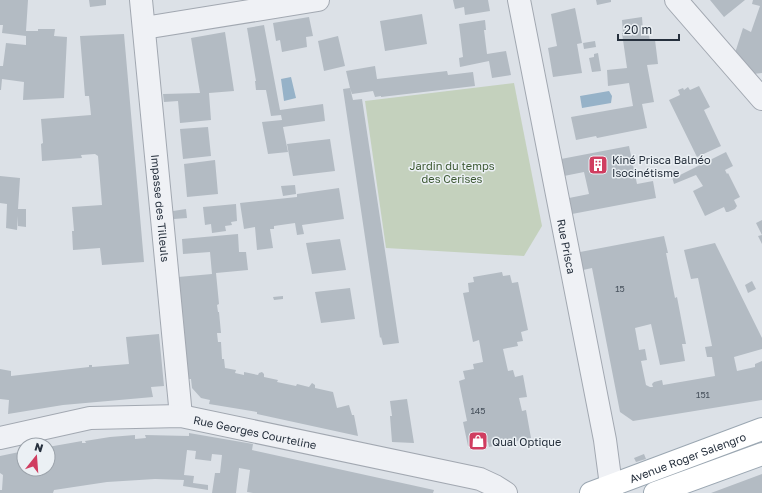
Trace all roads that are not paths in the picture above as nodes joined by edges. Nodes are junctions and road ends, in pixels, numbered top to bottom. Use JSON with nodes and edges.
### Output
{"nodes":[{"id":1,"x":141,"y":0,"type":"edge"},
{"id":2,"x":318,"y":0,"type":"edge"},
{"id":3,"x":519,"y":0,"type":"edge"},
{"id":4,"x":676,"y":0,"type":"edge"},
{"id":5,"x":144,"y":28,"type":"junction"},
{"id":6,"x":762,"y":99,"type":"edge"},
{"id":7,"x":181,"y":416,"type":"junction"},
{"id":8,"x":762,"y":429,"type":"edge"},
{"id":9,"x":0,"y":438,"type":"edge"},
{"id":10,"x":762,"y":454,"type":"edge"},
{"id":11,"x":611,"y":489,"type":"edge"},
{"id":12,"x":506,"y":493,"type":"edge"},
{"id":13,"x":591,"y":493,"type":"edge"},
{"id":14,"x":655,"y":493,"type":"edge"}],
"edges":[{"from":1,"to":5,"type":"street","name":"Impasse des Tilleuls"},
{"from":2,"to":5,"type":"street"},
{"from":3,"to":11,"type":"street","name":"Rue Prisca"},
{"from":4,"to":6,"type":"street"},
{"from":5,"to":7,"type":"street","name":"Impasse des Tilleuls"},
{"from":7,"to":9,"type":"street","name":"Rue Georges Courteline"},
{"from":7,"to":12,"type":"street","name":"Rue Georges Courteline"},
{"from":8,"to":11,"type":"main road","name":"Avenue Roger Salengro"},
{"from":10,"to":14,"type":"main road","name":"Avenue Roger Salengro"},
{"from":11,"to":13,"type":"main road","name":"Avenue Roger Salengro"}]}
